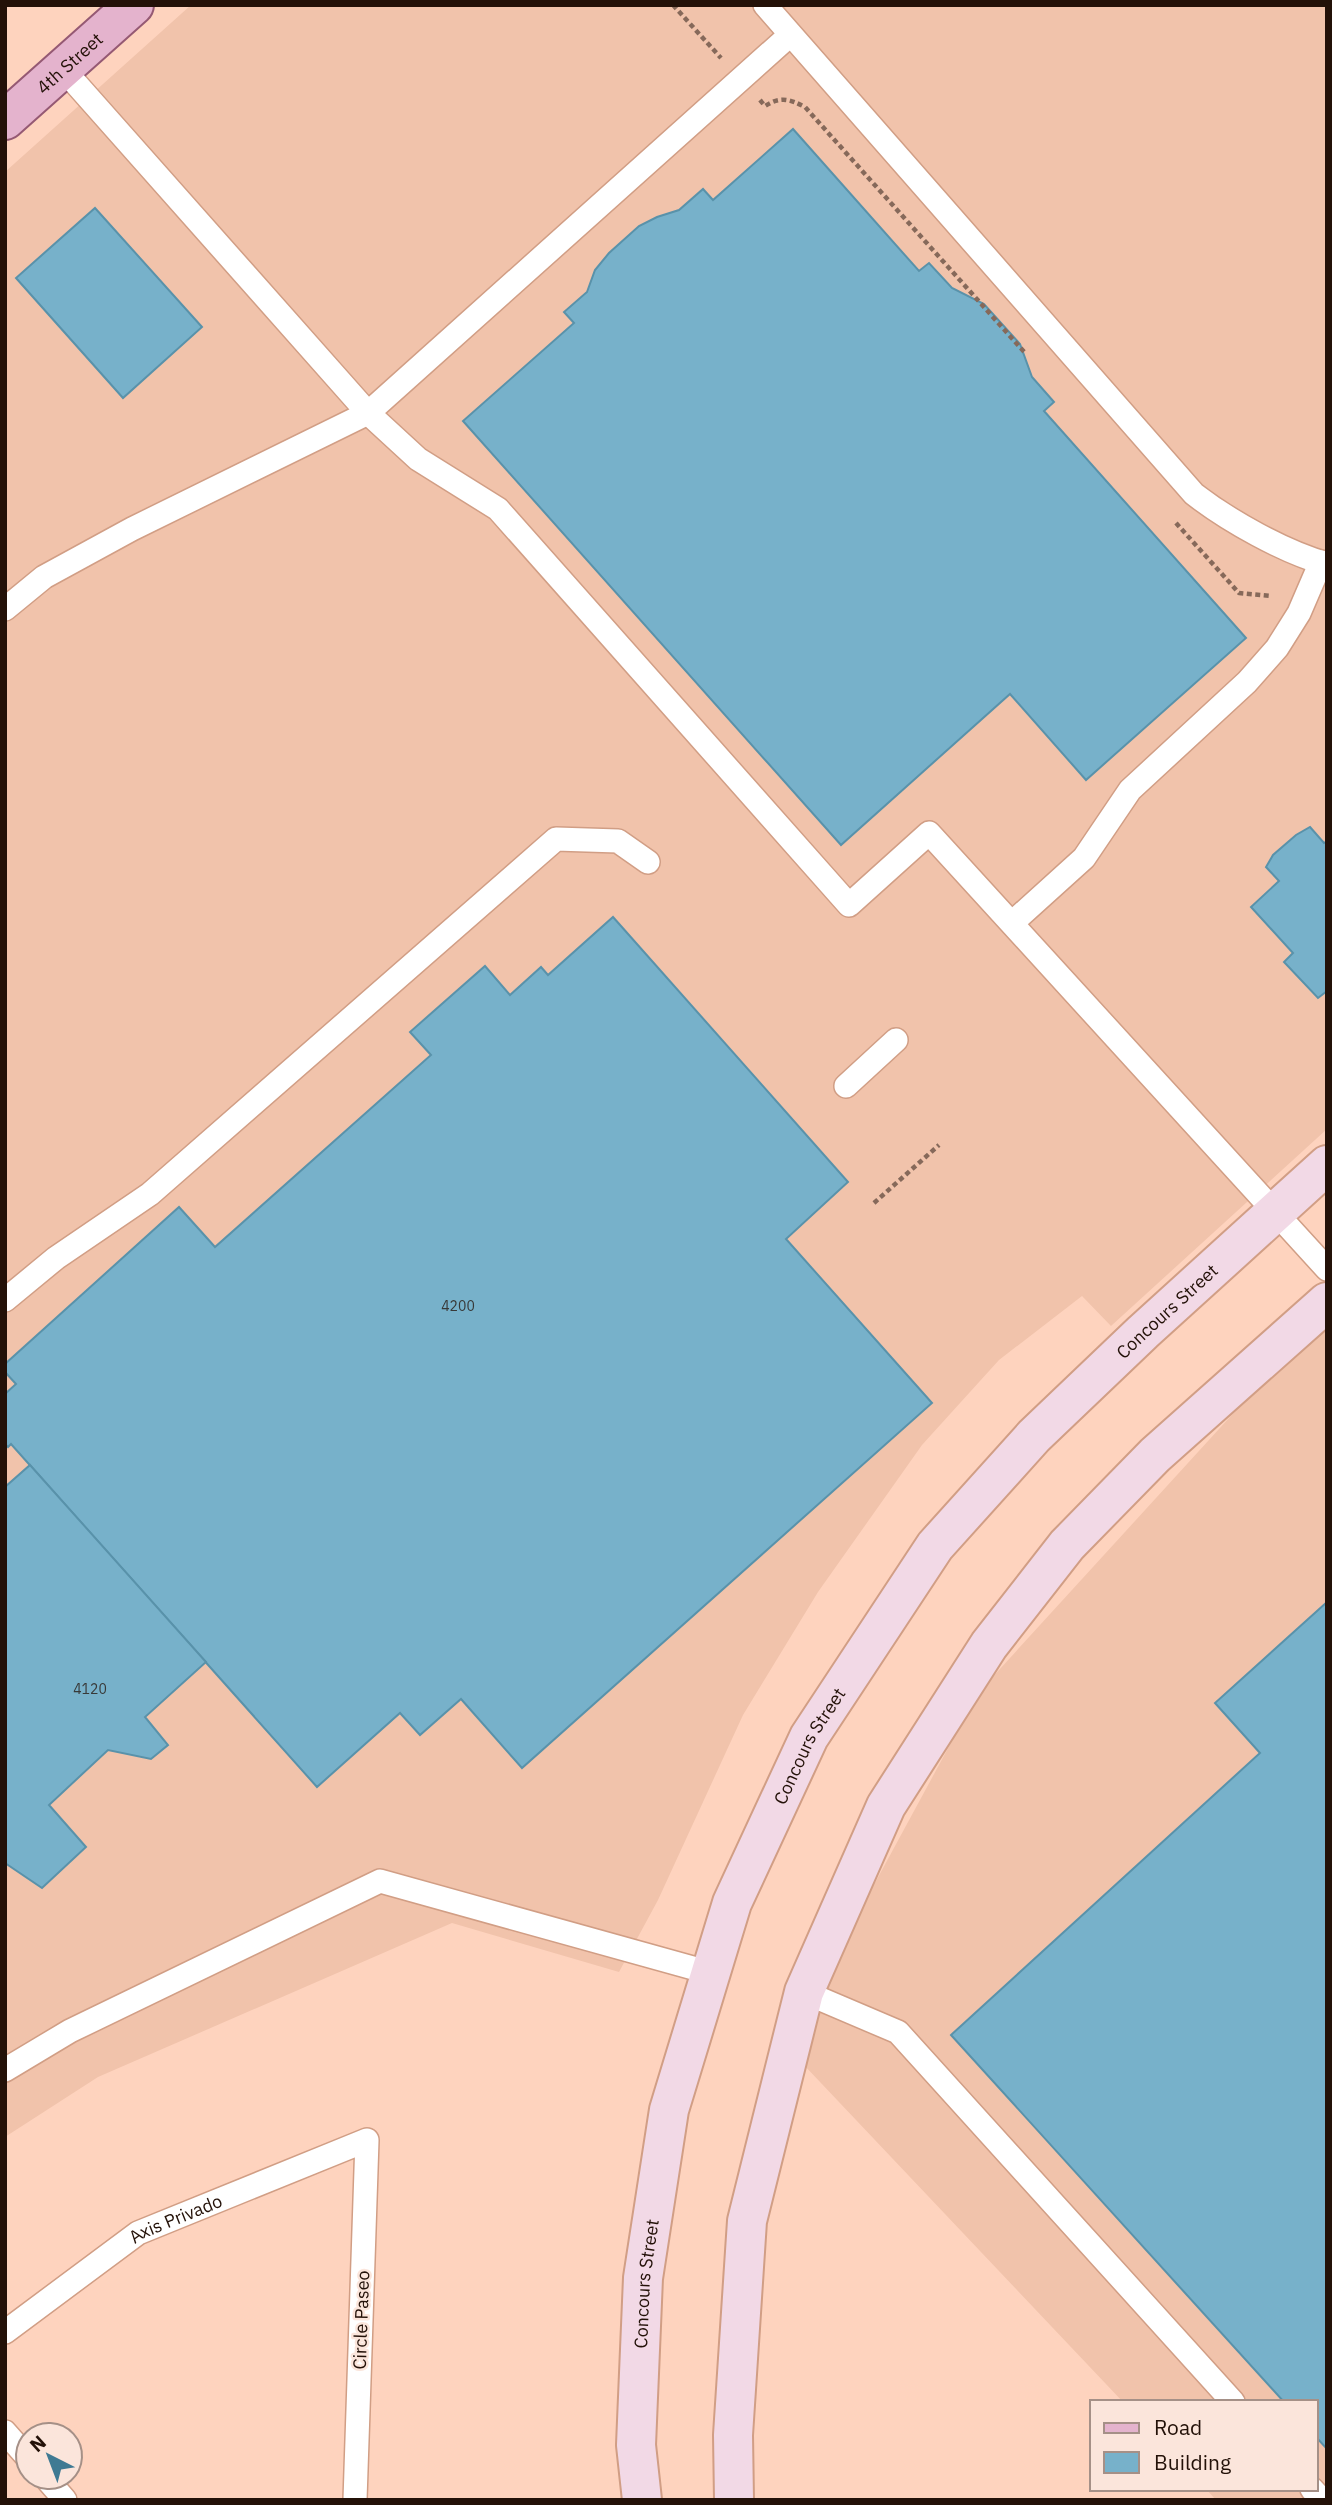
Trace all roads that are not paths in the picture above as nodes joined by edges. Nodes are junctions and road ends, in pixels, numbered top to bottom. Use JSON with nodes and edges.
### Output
{"nodes":[{"id":1,"x":134,"y":5,"type":"edge"},
{"id":2,"x":765,"y":5,"type":"edge"},
{"id":3,"x":790,"y":35,"type":"junction"},
{"id":4,"x":63,"y":69,"type":"junction"},
{"id":5,"x":5,"y":120,"type":"edge"},
{"id":6,"x":368,"y":413,"type":"junction"},
{"id":7,"x":1324,"y":563,"type":"edge"},
{"id":8,"x":5,"y":609,"type":"edge"},
{"id":9,"x":648,"y":862,"type":"dead end"},
{"id":10,"x":1012,"y":923,"type":"junction"},
{"id":11,"x":896,"y":1040,"type":"dead end"},
{"id":12,"x":846,"y":1086,"type":"dead end"},
{"id":13,"x":1327,"y":1166,"type":"edge"},
{"id":14,"x":1275,"y":1212,"type":"junction"},
{"id":15,"x":1327,"y":1269,"type":"edge"},
{"id":16,"x":5,"y":1300,"type":"edge"},
{"id":17,"x":1327,"y":1302,"type":"edge"},
{"id":18,"x":711,"y":1973,"type":"junction"},
{"id":19,"x":804,"y":1992,"type":"junction"},
{"id":20,"x":5,"y":2070,"type":"edge"},
{"id":21,"x":367,"y":2140,"type":"joint"},
{"id":22,"x":5,"y":2332,"type":"edge"},
{"id":23,"x":1231,"y":2400,"type":"edge"},
{"id":24,"x":355,"y":2500,"type":"edge"},
{"id":25,"x":642,"y":2500,"type":"edge"},
{"id":26,"x":734,"y":2500,"type":"edge"}],
"edges":[{"from":1,"to":4,"type":"main road","name":"4th Street"},
{"from":2,"to":3,"type":"lane"},
{"from":3,"to":6,"type":"lane"},
{"from":3,"to":7,"type":"lane"},
{"from":4,"to":5,"type":"main road","name":"4th Street"},
{"from":4,"to":6,"type":"lane"},
{"from":6,"to":8,"type":"lane"},
{"from":6,"to":10,"type":"lane"},
{"from":7,"to":10,"type":"lane"},
{"from":9,"to":16,"type":"lane"},
{"from":10,"to":14,"type":"lane"},
{"from":11,"to":12,"type":"lane"},
{"from":13,"to":14,"type":"street","name":"Concours Street"},
{"from":14,"to":15,"type":"lane"},
{"from":14,"to":18,"type":"street","name":"Concours Street"},
{"from":17,"to":19,"type":"street"},
{"from":18,"to":20,"type":"lane"},
{"from":18,"to":25,"type":"street","name":"Concours Street"},
{"from":19,"to":23,"type":"lane"},
{"from":19,"to":26,"type":"street"},
{"from":21,"to":22,"type":"lane","name":"Axis Privado"},
{"from":21,"to":24,"type":"lane","name":"Circle Paseo"}]}
